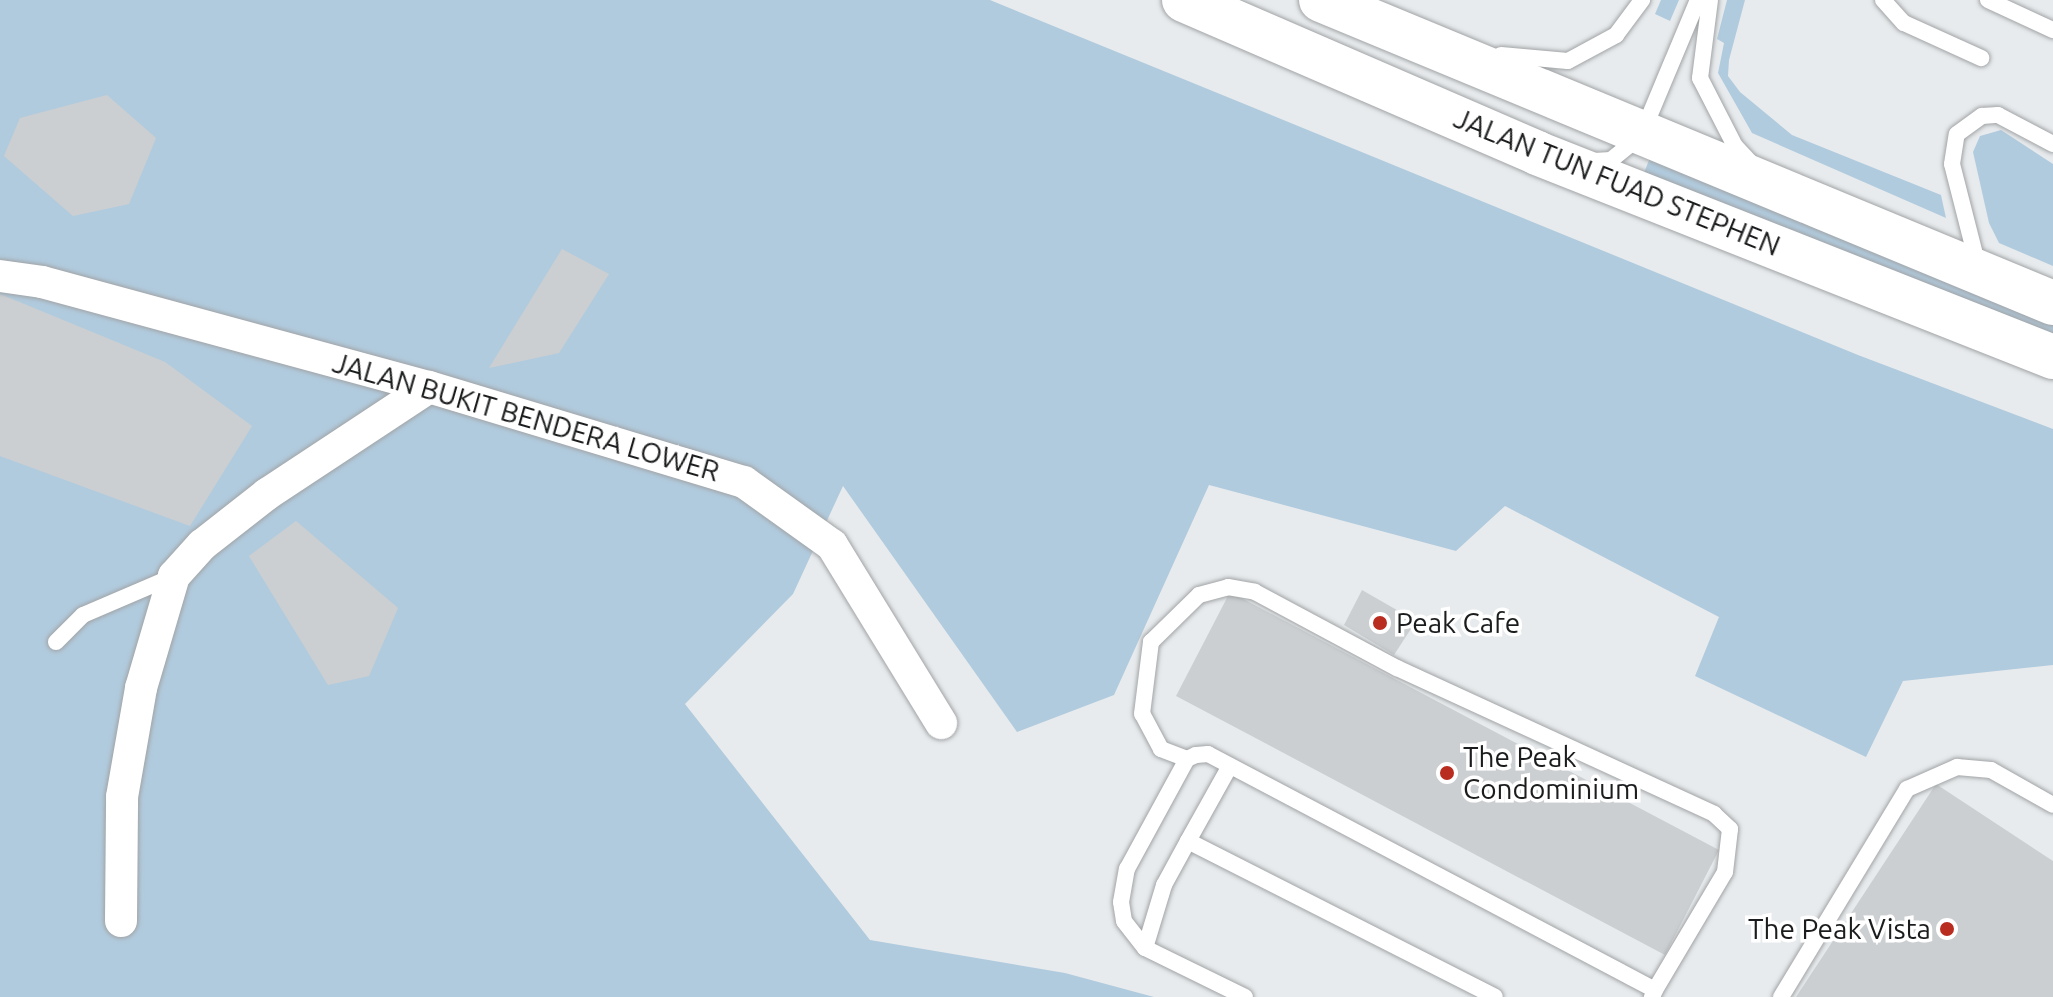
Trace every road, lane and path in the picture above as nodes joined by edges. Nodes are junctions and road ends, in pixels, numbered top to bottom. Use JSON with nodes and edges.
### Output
{"nodes":[{"id":1,"x":1184,"y":0,"type":"edge"},
{"id":2,"x":1321,"y":0,"type":"edge"},
{"id":3,"x":1642,"y":0,"type":"edge"},
{"id":4,"x":1698,"y":0,"type":"edge"},
{"id":5,"x":1710,"y":0,"type":"edge"},
{"id":6,"x":1883,"y":0,"type":"edge"},
{"id":7,"x":1988,"y":0,"type":"edge"},
{"id":8,"x":2053,"y":30,"type":"edge"},
{"id":9,"x":1414,"y":36,"type":"junction"},
{"id":10,"x":1981,"y":58,"type":"dead end"},
{"id":11,"x":1641,"y":136,"type":"junction"},
{"id":12,"x":2053,"y":144,"type":"edge"},
{"id":13,"x":1537,"y":153,"type":"junction"},
{"id":14,"x":1865,"y":226,"type":"junction"},
{"id":15,"x":1979,"y":272,"type":"junction"},
{"id":16,"x":0,"y":276,"type":"edge"},
{"id":17,"x":2053,"y":303,"type":"edge"},
{"id":18,"x":2053,"y":357,"type":"edge"},
{"id":19,"x":429,"y":387,"type":"junction"},
{"id":20,"x":174,"y":576,"type":"junction"},
{"id":21,"x":56,"y":642,"type":"dead end"},
{"id":22,"x":941,"y":723,"type":"dead end"},
{"id":23,"x":1187,"y":759,"type":"junction"},
{"id":24,"x":1230,"y":766,"type":"junction"},
{"id":25,"x":2053,"y":805,"type":"edge"},
{"id":26,"x":1188,"y":841,"type":"junction"},
{"id":27,"x":121,"y":921,"type":"dead end"},
{"id":28,"x":1145,"y":948,"type":"junction"},
{"id":29,"x":1654,"y":994,"type":"edge"},
{"id":30,"x":1245,"y":997,"type":"edge"},
{"id":31,"x":1495,"y":997,"type":"edge"},
{"id":32,"x":1781,"y":997,"type":"edge"}],
"edges":[{"from":1,"to":13,"type":"highway","name":"JALAN TUN FUAD STEPHEN"},
{"from":2,"to":9,"type":"highway","name":"JALAN TUN FUAD STEPHEN"},
{"from":3,"to":9,"type":"lane"},
{"from":4,"to":11,"type":"lane"},
{"from":5,"to":14,"type":"lane"},
{"from":6,"to":10,"type":"lane"},
{"from":7,"to":8,"type":"lane"},
{"from":9,"to":11,"type":"highway","name":"JALAN TUN FUAD STEPHEN"},
{"from":11,"to":13,"type":"lane"},
{"from":11,"to":14,"type":"highway","name":"JALAN TUN FUAD STEPHEN"},
{"from":12,"to":15,"type":"lane"},
{"from":13,"to":18,"type":"highway","name":"JALAN TUN FUAD STEPHEN"},
{"from":14,"to":15,"type":"highway","name":"JALAN TUN FUAD STEPHEN"},
{"from":15,"to":17,"type":"highway","name":"JALAN TUN FUAD STEPHEN"},
{"from":16,"to":19,"type":"street","name":"JALAN BUKIT BENDERA LOWER"},
{"from":19,"to":20,"type":"street"},
{"from":19,"to":22,"type":"street","name":"JALAN BUKIT BENDERA LOWER"},
{"from":20,"to":21,"type":"lane"},
{"from":20,"to":27,"type":"street"},
{"from":23,"to":24,"type":"lane"},
{"from":23,"to":28,"type":"lane"},
{"from":23,"to":29,"type":"lane"},
{"from":24,"to":26,"type":"lane"},
{"from":24,"to":29,"type":"lane"},
{"from":25,"to":32,"type":"lane"},
{"from":26,"to":28,"type":"lane"},
{"from":26,"to":31,"type":"lane"},
{"from":28,"to":30,"type":"lane"}]}
